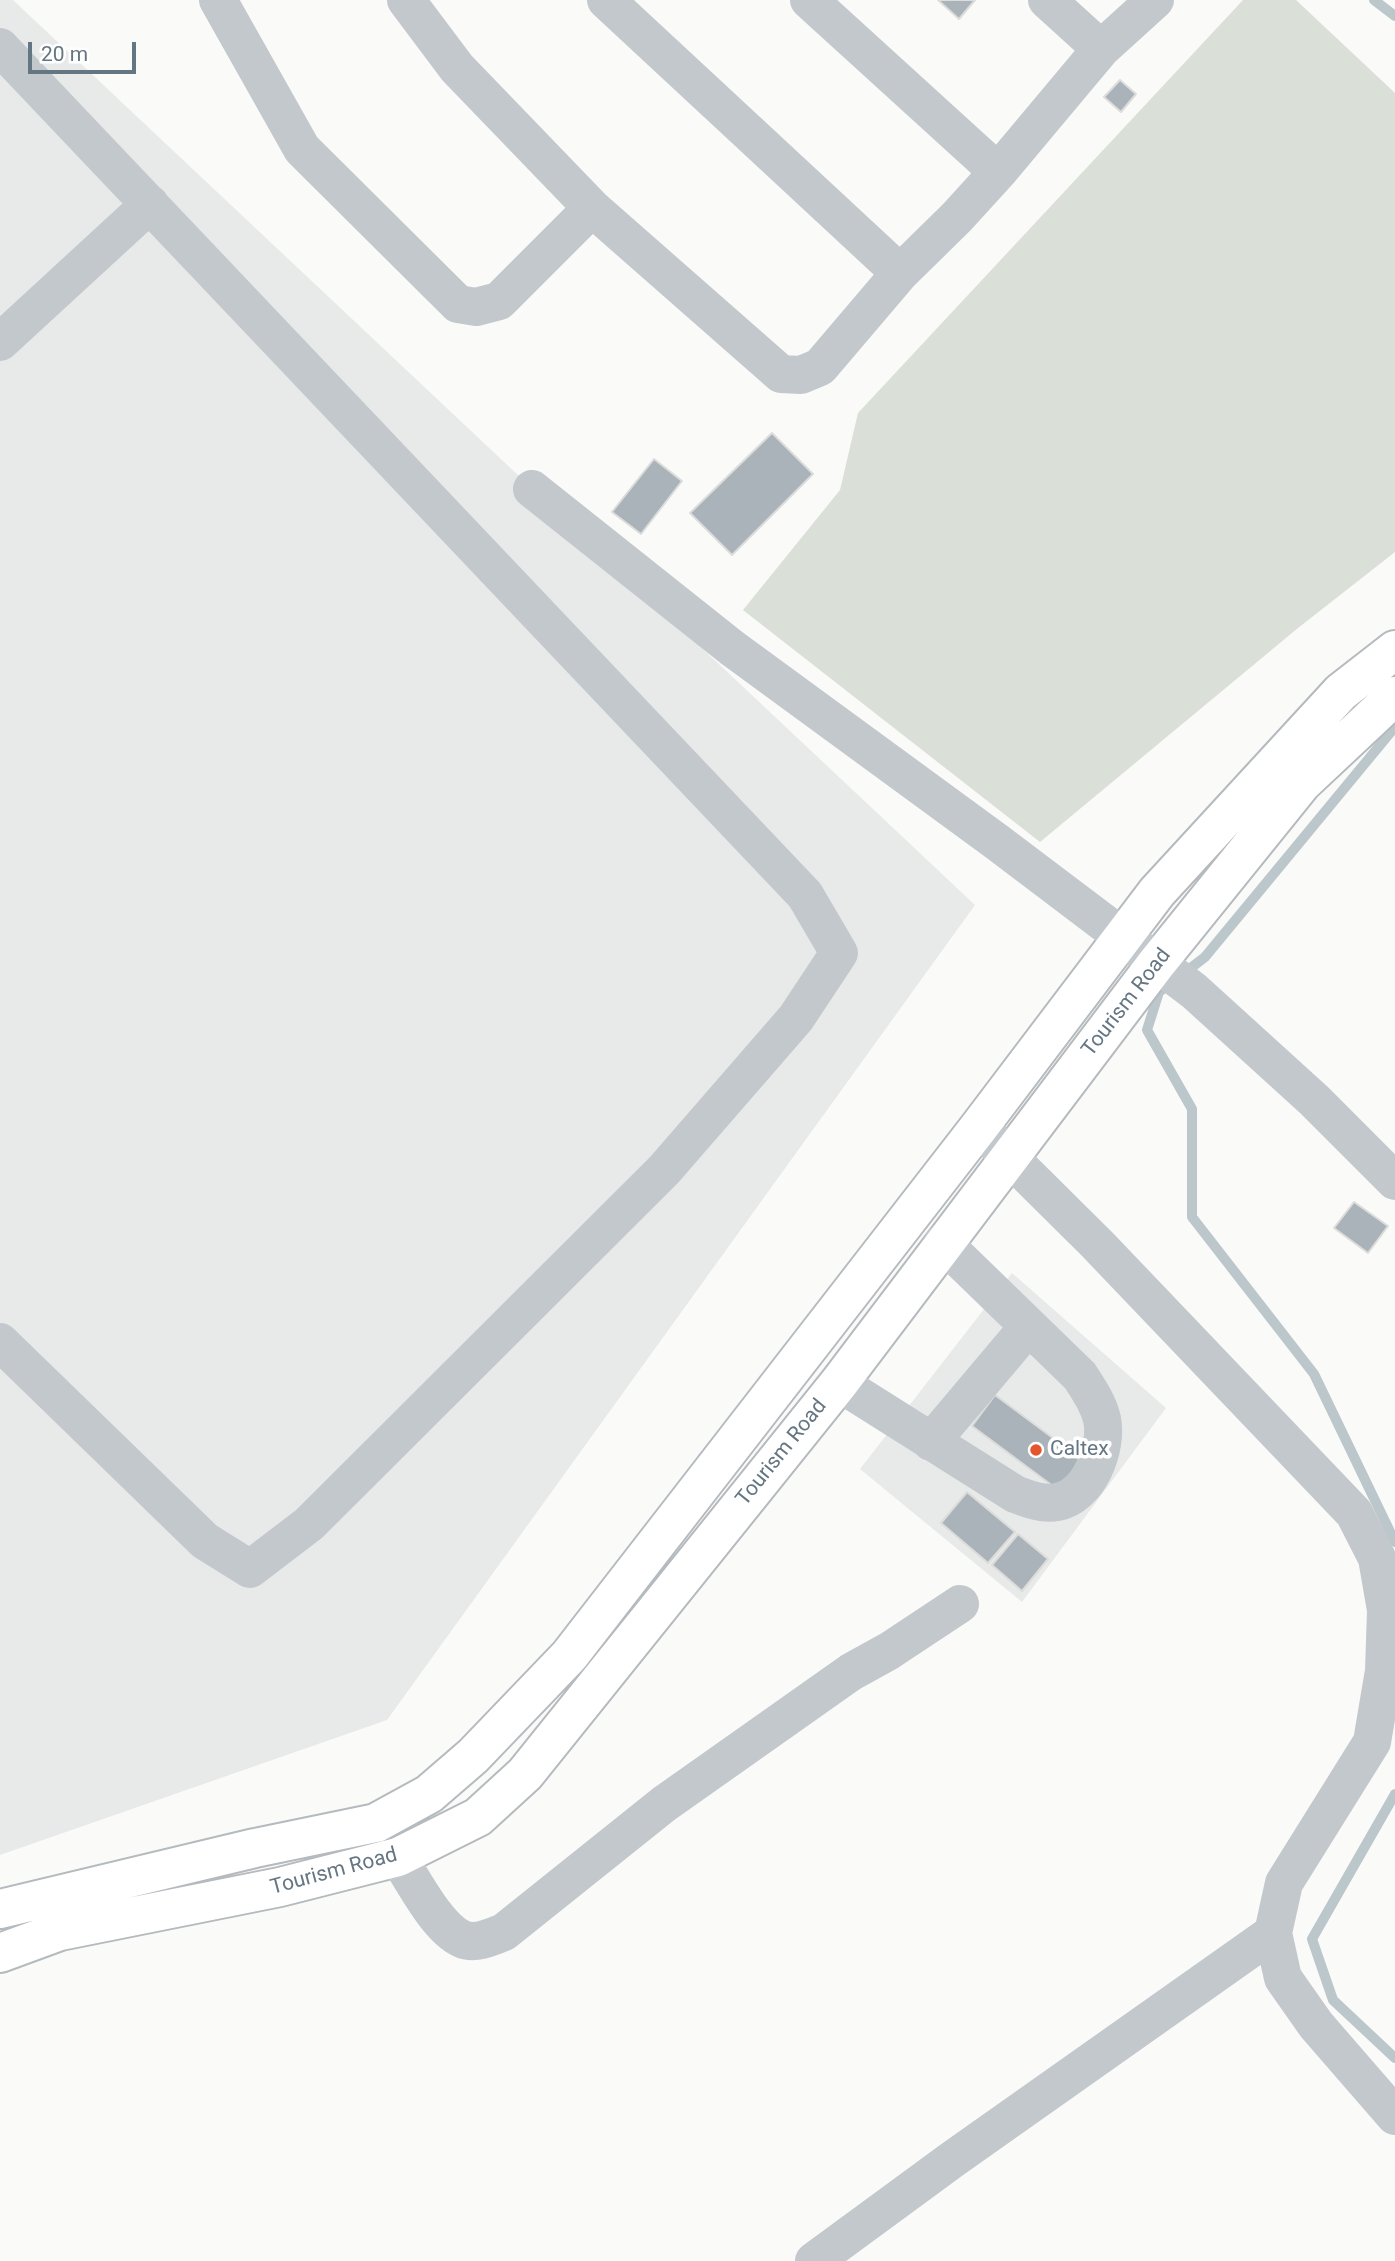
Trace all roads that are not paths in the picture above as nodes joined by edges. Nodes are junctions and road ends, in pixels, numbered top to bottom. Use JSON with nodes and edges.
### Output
{"nodes":[{"id":1,"x":218,"y":0,"type":"edge"},
{"id":2,"x":406,"y":0,"type":"edge"},
{"id":3,"x":606,"y":0,"type":"edge"},
{"id":4,"x":809,"y":0,"type":"edge"},
{"id":5,"x":1047,"y":0,"type":"edge"},
{"id":6,"x":1155,"y":0,"type":"edge"},
{"id":7,"x":0,"y":47,"type":"edge"},
{"id":8,"x":1101,"y":49,"type":"junction"},
{"id":9,"x":998,"y":172,"type":"junction"},
{"id":10,"x":149,"y":204,"type":"junction"},
{"id":11,"x":592,"y":208,"type":"junction"},
{"id":12,"x":900,"y":273,"type":"junction"},
{"id":13,"x":0,"y":342,"type":"edge"},
{"id":14,"x":533,"y":489,"type":"dead end"},
{"id":15,"x":1395,"y":650,"type":"edge"},
{"id":16,"x":1395,"y":696,"type":"edge"},
{"id":17,"x":1121,"y":937,"type":"junction"},
{"id":18,"x":1171,"y":975,"type":"junction"},
{"id":19,"x":979,"y":1127,"type":"junction"},
{"id":20,"x":1010,"y":1156,"type":"junction"},
{"id":21,"x":1394,"y":1179,"type":"edge"},
{"id":22,"x":943,"y":1243,"type":"junction"},
{"id":23,"x":1028,"y":1326,"type":"junction"},
{"id":24,"x":0,"y":1342,"type":"edge"},
{"id":25,"x":838,"y":1383,"type":"junction"},
{"id":26,"x":931,"y":1442,"type":"junction"},
{"id":27,"x":960,"y":1604,"type":"dead end"},
{"id":28,"x":398,"y":1857,"type":"junction"},
{"id":29,"x":3,"y":1902,"type":"edge"},
{"id":30,"x":1273,"y":1933,"type":"junction"},
{"id":31,"x":16,"y":1947,"type":"edge"},
{"id":32,"x":1395,"y":2116,"type":"edge"},
{"id":33,"x":814,"y":2261,"type":"edge"}],
"edges":[{"from":1,"to":11,"type":"street"},
{"from":2,"to":11,"type":"street"},
{"from":3,"to":12,"type":"street"},
{"from":4,"to":9,"type":"street"},
{"from":5,"to":8,"type":"street"},
{"from":6,"to":8,"type":"street"},
{"from":7,"to":10,"type":"street"},
{"from":8,"to":9,"type":"street"},
{"from":9,"to":12,"type":"street"},
{"from":10,"to":13,"type":"street"},
{"from":10,"to":24,"type":"street"},
{"from":11,"to":12,"type":"street"},
{"from":14,"to":17,"type":"street"},
{"from":15,"to":17,"type":"main road","name":"Tourism Road"},
{"from":16,"to":18,"type":"main road","name":"Tourism Road"},
{"from":17,"to":18,"type":"street"},
{"from":17,"to":19,"type":"main road","name":"Tourism Road"},
{"from":18,"to":20,"type":"main road","name":"Tourism Road"},
{"from":18,"to":21,"type":"street"},
{"from":19,"to":20,"type":"street"},
{"from":19,"to":29,"type":"main road","name":"Tourism Road"},
{"from":20,"to":22,"type":"main road","name":"Tourism Road"},
{"from":20,"to":30,"type":"street"},
{"from":22,"to":23,"type":"street"},
{"from":22,"to":25,"type":"main road","name":"Tourism Road"},
{"from":23,"to":26,"type":"street"},
{"from":23,"to":26,"type":"street"},
{"from":25,"to":26,"type":"street"},
{"from":25,"to":28,"type":"main road","name":"Tourism Road"},
{"from":27,"to":28,"type":"street"},
{"from":28,"to":31,"type":"main road","name":"Tourism Road"},
{"from":29,"to":31,"type":"street"},
{"from":30,"to":32,"type":"street"},
{"from":30,"to":33,"type":"street"}]}
